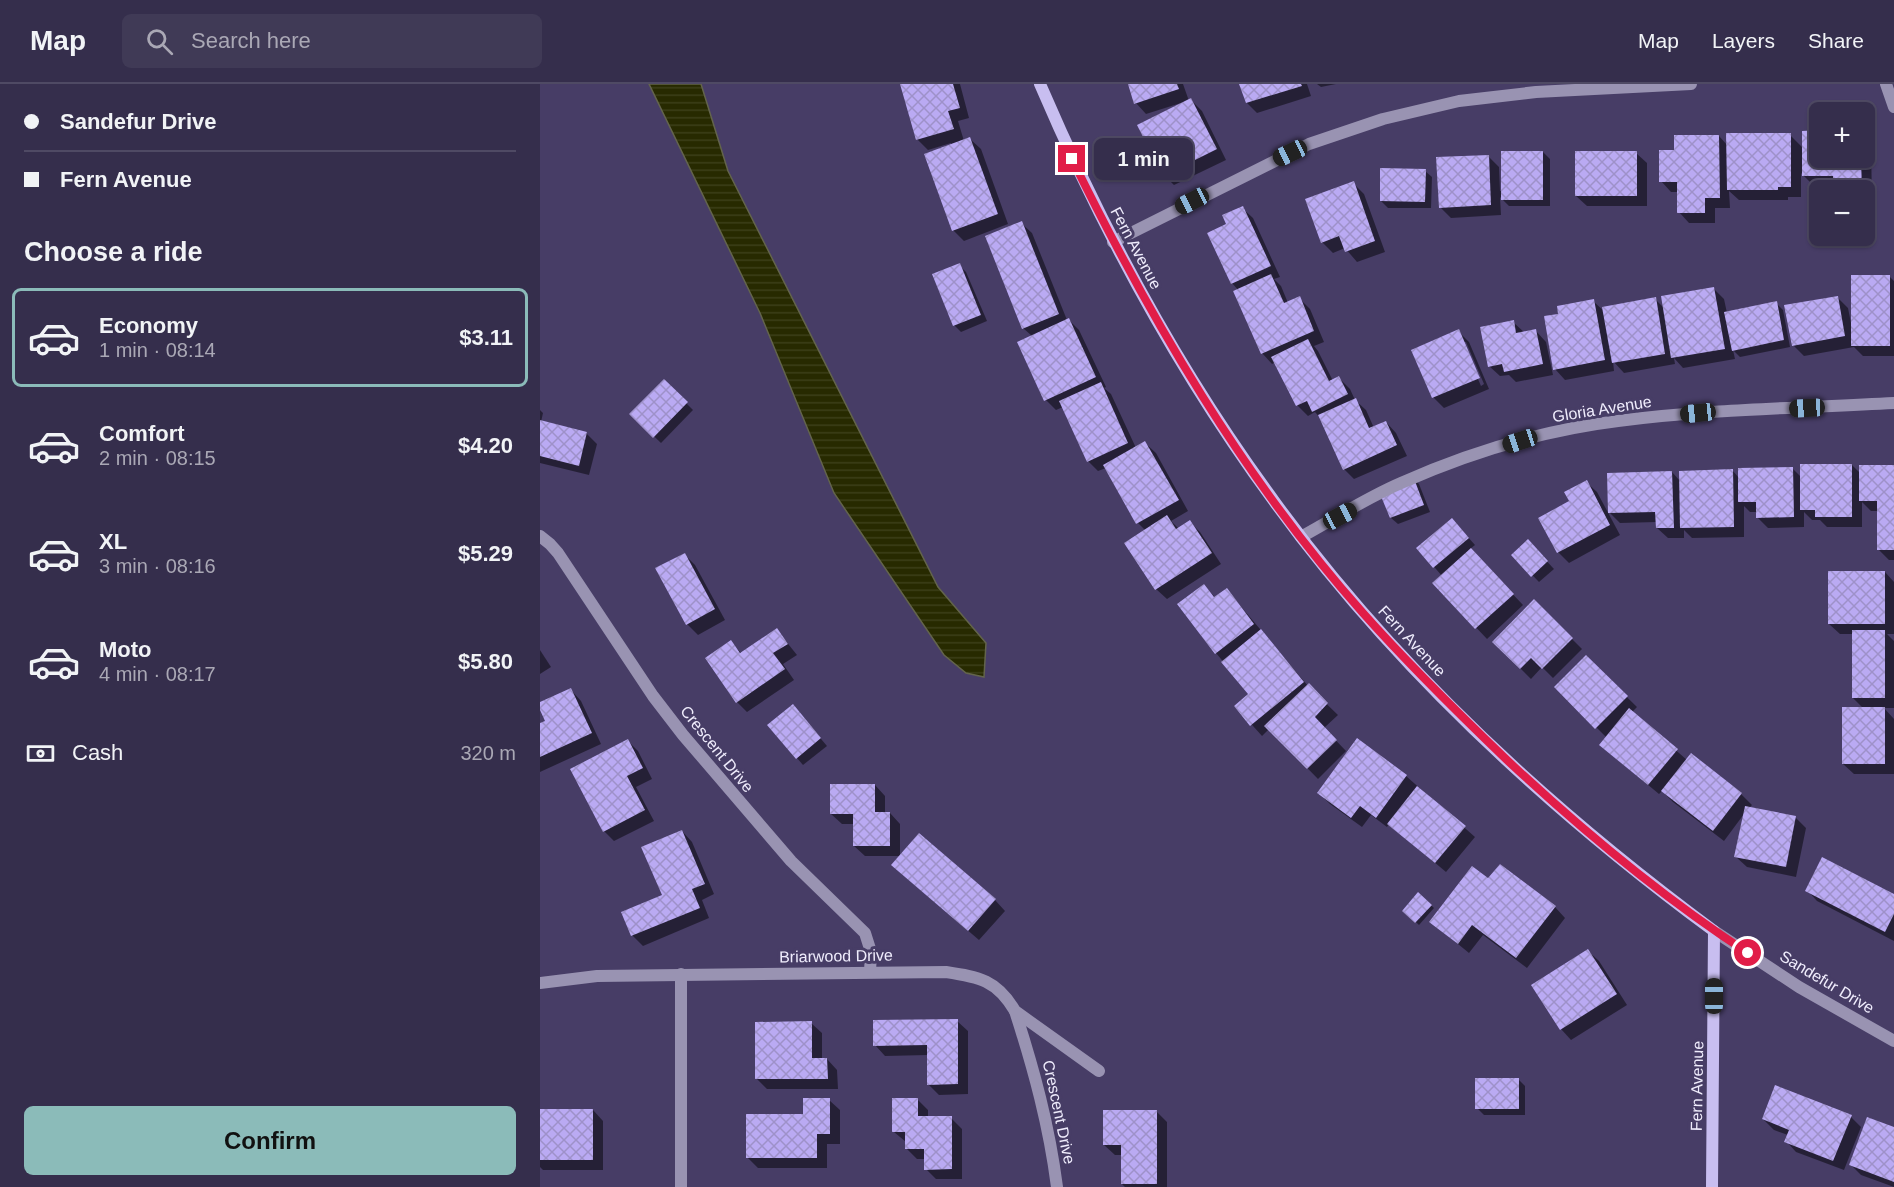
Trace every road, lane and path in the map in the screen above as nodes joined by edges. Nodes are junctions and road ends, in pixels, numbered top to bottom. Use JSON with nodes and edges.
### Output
{"nodes":[{"id":1,"x":1040,"y":84,"type":"edge"},
{"id":2,"x":1691,"y":84,"type":"edge"},
{"id":3,"x":1886,"y":84,"type":"edge"},
{"id":4,"x":1894,"y":107,"type":"edge"},
{"id":5,"x":1113,"y":242,"type":"junction"},
{"id":6,"x":1894,"y":404,"type":"edge"},
{"id":7,"x":540,"y":537,"type":"edge"},
{"id":8,"x":1301,"y":537,"type":"junction"},
{"id":9,"x":1714,"y":931,"type":"junction"},
{"id":10,"x":870,"y":972,"type":"junction"},
{"id":11,"x":681,"y":974,"type":"junction"},
{"id":12,"x":540,"y":983,"type":"edge"},
{"id":13,"x":1015,"y":1011,"type":"junction"},
{"id":14,"x":1894,"y":1041,"type":"edge"},
{"id":15,"x":1100,"y":1071,"type":"dead end"},
{"id":16,"x":681,"y":1187,"type":"edge"},
{"id":17,"x":1057,"y":1187,"type":"edge"},
{"id":18,"x":1712,"y":1187,"type":"edge"}],
"edges":[{"from":1,"to":5,"type":"street","name":"Fern Avenue"},
{"from":2,"to":5,"type":"street"},
{"from":3,"to":4,"type":"street"},
{"from":5,"to":8,"type":"street","name":"Fern Avenue"},
{"from":6,"to":8,"type":"street","name":"Gloria Avenue"},
{"from":7,"to":10,"type":"street","name":"Crescent Drive"},
{"from":8,"to":9,"type":"street","name":"Fern Avenue"},
{"from":9,"to":14,"type":"street","name":"Sandefur Drive"},
{"from":9,"to":18,"type":"street","name":"Fern Avenue"},
{"from":10,"to":11,"type":"street","name":"Briarwood Drive"},
{"from":10,"to":13,"type":"street","name":"Briarwood Drive"},
{"from":11,"to":12,"type":"street","name":"Briarwood Drive"},
{"from":11,"to":16,"type":"street"},
{"from":13,"to":15,"type":"street","name":"Briarwood Drive"},
{"from":13,"to":17,"type":"street","name":"Crescent Drive"}]}
